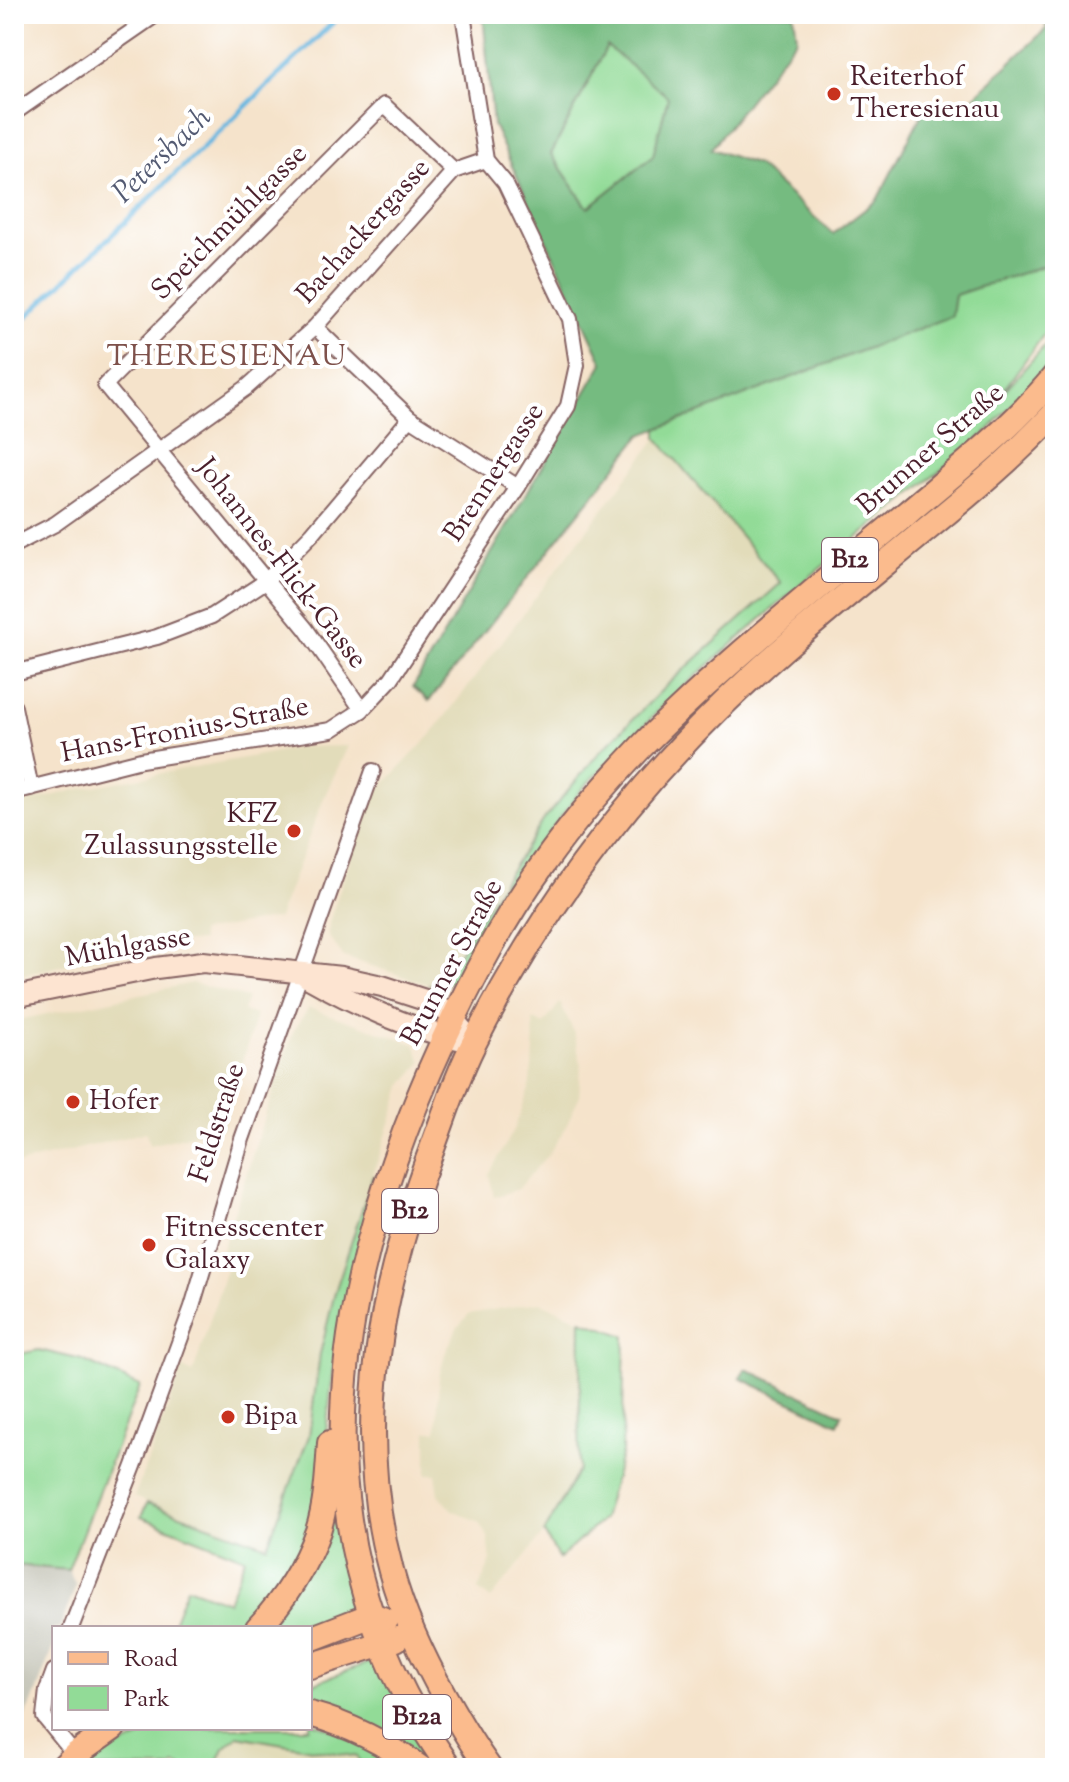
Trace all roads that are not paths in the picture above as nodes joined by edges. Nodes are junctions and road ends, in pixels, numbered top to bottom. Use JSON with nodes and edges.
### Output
{"nodes":[{"id":1,"x":157,"y":14,"type":"edge"},
{"id":2,"x":463,"y":14,"type":"edge"},
{"id":3,"x":14,"y":113,"type":"edge"},
{"id":4,"x":486,"y":160,"type":"junction"},
{"id":5,"x":454,"y":171,"type":"junction"},
{"id":6,"x":315,"y":327,"type":"junction"},
{"id":7,"x":1055,"y":376,"type":"edge"},
{"id":8,"x":1055,"y":413,"type":"edge"},
{"id":9,"x":410,"y":418,"type":"junction"},
{"id":10,"x":159,"y":451,"type":"junction"},
{"id":11,"x":518,"y":487,"type":"junction"},
{"id":12,"x":14,"y":545,"type":"edge"},
{"id":13,"x":266,"y":581,"type":"junction"},
{"id":14,"x":14,"y":673,"type":"edge"},
{"id":15,"x":14,"y":707,"type":"edge"},
{"id":16,"x":362,"y":710,"type":"junction"},
{"id":17,"x":373,"y":771,"type":"dead end"},
{"id":18,"x":31,"y":788,"type":"junction"},
{"id":19,"x":14,"y":792,"type":"edge"},
{"id":20,"x":300,"y":973,"type":"junction"},
{"id":21,"x":14,"y":997,"type":"edge"},
{"id":22,"x":449,"y":1028,"type":"junction"},
{"id":23,"x":474,"y":1043,"type":"junction"},
{"id":24,"x":343,"y":1416,"type":"junction"},
{"id":25,"x":372,"y":1615,"type":"junction"},
{"id":26,"x":72,"y":1626,"type":"edge"},
{"id":27,"x":260,"y":1626,"type":"edge"},
{"id":28,"x":413,"y":1632,"type":"junction"},
{"id":29,"x":312,"y":1638,"type":"edge"},
{"id":30,"x":383,"y":1644,"type":"junction"},
{"id":31,"x":312,"y":1665,"type":"edge"},
{"id":32,"x":52,"y":1676,"type":"edge"},
{"id":33,"x":312,"y":1715,"type":"edge"},
{"id":34,"x":110,"y":1730,"type":"edge"},
{"id":35,"x":129,"y":1730,"type":"edge"},
{"id":36,"x":68,"y":1762,"type":"edge"},
{"id":37,"x":420,"y":1768,"type":"edge"},
{"id":38,"x":450,"y":1768,"type":"edge"},
{"id":39,"x":489,"y":1768,"type":"edge"}],
"edges":[{"from":1,"to":3,"type":"street"},
{"from":2,"to":4,"type":"street","name":"Brennergasse"},
{"from":4,"to":5,"type":"street","name":"Bachackergasse"},
{"from":4,"to":11,"type":"street","name":"Brennergasse"},
{"from":5,"to":6,"type":"street","name":"Bachackergasse"},
{"from":5,"to":10,"type":"street","name":"Speichmühlgasse"},
{"from":6,"to":9,"type":"street"},
{"from":6,"to":10,"type":"street","name":"Bachackergasse"},
{"from":7,"to":22,"type":"main road","name":"Brunner Straße","number":"B12"},
{"from":8,"to":23,"type":"main road","name":"Brunner Straße","number":"B12"},
{"from":9,"to":11,"type":"street"},
{"from":9,"to":13,"type":"street"},
{"from":10,"to":12,"type":"street","name":"Bachackergasse"},
{"from":10,"to":13,"type":"street","name":"Johannes-Flick-Gasse"},
{"from":11,"to":16,"type":"street","name":"Brennergasse"},
{"from":13,"to":14,"type":"street"},
{"from":13,"to":16,"type":"street","name":"Johannes-Flick-Gasse"},
{"from":15,"to":18,"type":"street"},
{"from":16,"to":18,"type":"street","name":"Hans-Fronius-Straße"},
{"from":17,"to":20,"type":"street","name":"Feldstraße"},
{"from":18,"to":19,"type":"street","name":"Hans-Fronius-Straße"},
{"from":20,"to":21,"type":"street","name":"Mühlgasse"},
{"from":20,"to":22,"type":"street","name":"Mühlgasse"},
{"from":20,"to":22,"type":"street","name":"Mühlgasse"},
{"from":20,"to":26,"type":"street","name":"Feldstraße"},
{"from":22,"to":23,"type":"street","name":"Mühlgasse"},
{"from":22,"to":24,"type":"main road","name":"Brunner Straße","number":"B12"},
{"from":23,"to":28,"type":"main road","name":"Brunner Straße","number":"B12"},
{"from":24,"to":25,"type":"main road","name":"Brunner Straße","number":"B12"},
{"from":24,"to":27,"type":"main road"},
{"from":25,"to":28,"type":"main road"},
{"from":25,"to":29,"type":"main road"},
{"from":25,"to":30,"type":"main road","name":"Brunner Straße","number":"B12a"},
{"from":28,"to":30,"type":"main road"},
{"from":28,"to":39,"type":"main road","name":"Brunner Straße","number":"B12a"},
{"from":30,"to":31,"type":"main road"},
{"from":30,"to":38,"type":"main road","name":"Brunner Straße","number":"B12a"},
{"from":32,"to":36,"type":"street"},
{"from":33,"to":37,"type":"main road","number":"B12a"},
{"from":34,"to":36,"type":"main road"},
{"from":35,"to":36,"type":"main road"}]}
